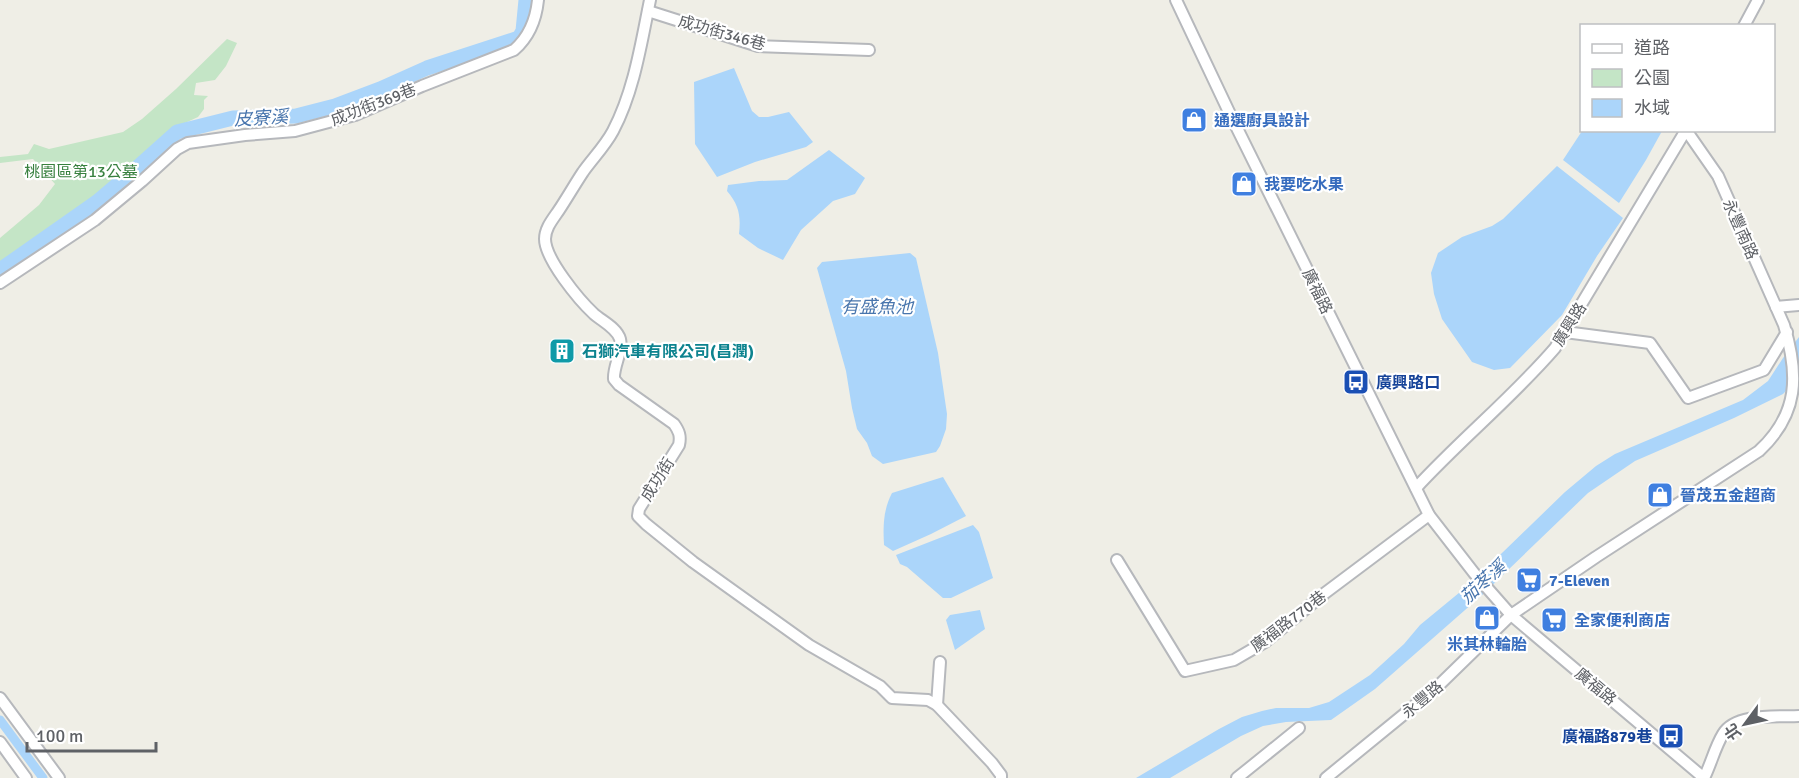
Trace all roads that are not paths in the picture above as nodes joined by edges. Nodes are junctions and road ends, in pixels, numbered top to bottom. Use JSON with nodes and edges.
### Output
{"nodes":[{"id":1,"x":538,"y":0,"type":"edge"},
{"id":2,"x":1176,"y":0,"type":"edge"},
{"id":3,"x":1758,"y":0,"type":"edge"},
{"id":4,"x":649,"y":5,"type":"edge"},
{"id":5,"x":1745,"y":24,"type":"edge"},
{"id":6,"x":869,"y":50,"type":"dead end"},
{"id":7,"x":1685,"y":132,"type":"edge"},
{"id":8,"x":1687,"y":132,"type":"edge"},
{"id":9,"x":0,"y":283,"type":"edge"},
{"id":10,"x":1799,"y":305,"type":"edge"},
{"id":11,"x":1776,"y":307,"type":"junction"},
{"id":12,"x":1565,"y":332,"type":"junction"},
{"id":13,"x":1787,"y":332,"type":"junction"},
{"id":14,"x":1416,"y":488,"type":"junction"},
{"id":15,"x":1429,"y":515,"type":"junction"},
{"id":16,"x":1117,"y":560,"type":"dead end"},
{"id":17,"x":1511,"y":615,"type":"junction"},
{"id":18,"x":940,"y":662,"type":"dead end"},
{"id":19,"x":0,"y":698,"type":"edge"},
{"id":20,"x":937,"y":705,"type":"junction"},
{"id":21,"x":1799,"y":716,"type":"edge"},
{"id":22,"x":1299,"y":728,"type":"dead end"},
{"id":23,"x":0,"y":742,"type":"edge"},
{"id":24,"x":26,"y":778,"type":"edge"},
{"id":25,"x":59,"y":778,"type":"edge"},
{"id":26,"x":1001,"y":778,"type":"edge"},
{"id":27,"x":1237,"y":778,"type":"edge"},
{"id":28,"x":1326,"y":778,"type":"edge"},
{"id":29,"x":1704,"y":778,"type":"edge"}],
"edges":[{"from":1,"to":9,"type":"street","name":"成功街369巷"},
{"from":2,"to":14,"type":"street","name":"廣福路"},
{"from":3,"to":5,"type":"street"},
{"from":4,"to":6,"type":"street","name":"成功街346巷"},
{"from":4,"to":20,"type":"street","name":"成功街"},
{"from":7,"to":12,"type":"street","name":"廣興路"},
{"from":8,"to":11,"type":"street","name":"永豐南路"},
{"from":10,"to":11,"type":"street"},
{"from":11,"to":13,"type":"street","name":"永豐南路"},
{"from":12,"to":13,"type":"street"},
{"from":12,"to":14,"type":"street","name":"廣興路"},
{"from":13,"to":17,"type":"street","name":"永豐南路"},
{"from":14,"to":15,"type":"street","name":"廣福路"},
{"from":15,"to":16,"type":"street","name":"廣福路770巷"},
{"from":15,"to":17,"type":"street","name":"廣福路"},
{"from":17,"to":28,"type":"street","name":"永豐路"},
{"from":17,"to":29,"type":"street","name":"廣福路"},
{"from":18,"to":20,"type":"street"},
{"from":19,"to":25,"type":"street"},
{"from":20,"to":26,"type":"street"},
{"from":21,"to":29,"type":"street"},
{"from":22,"to":27,"type":"street"},
{"from":23,"to":24,"type":"street"}]}
